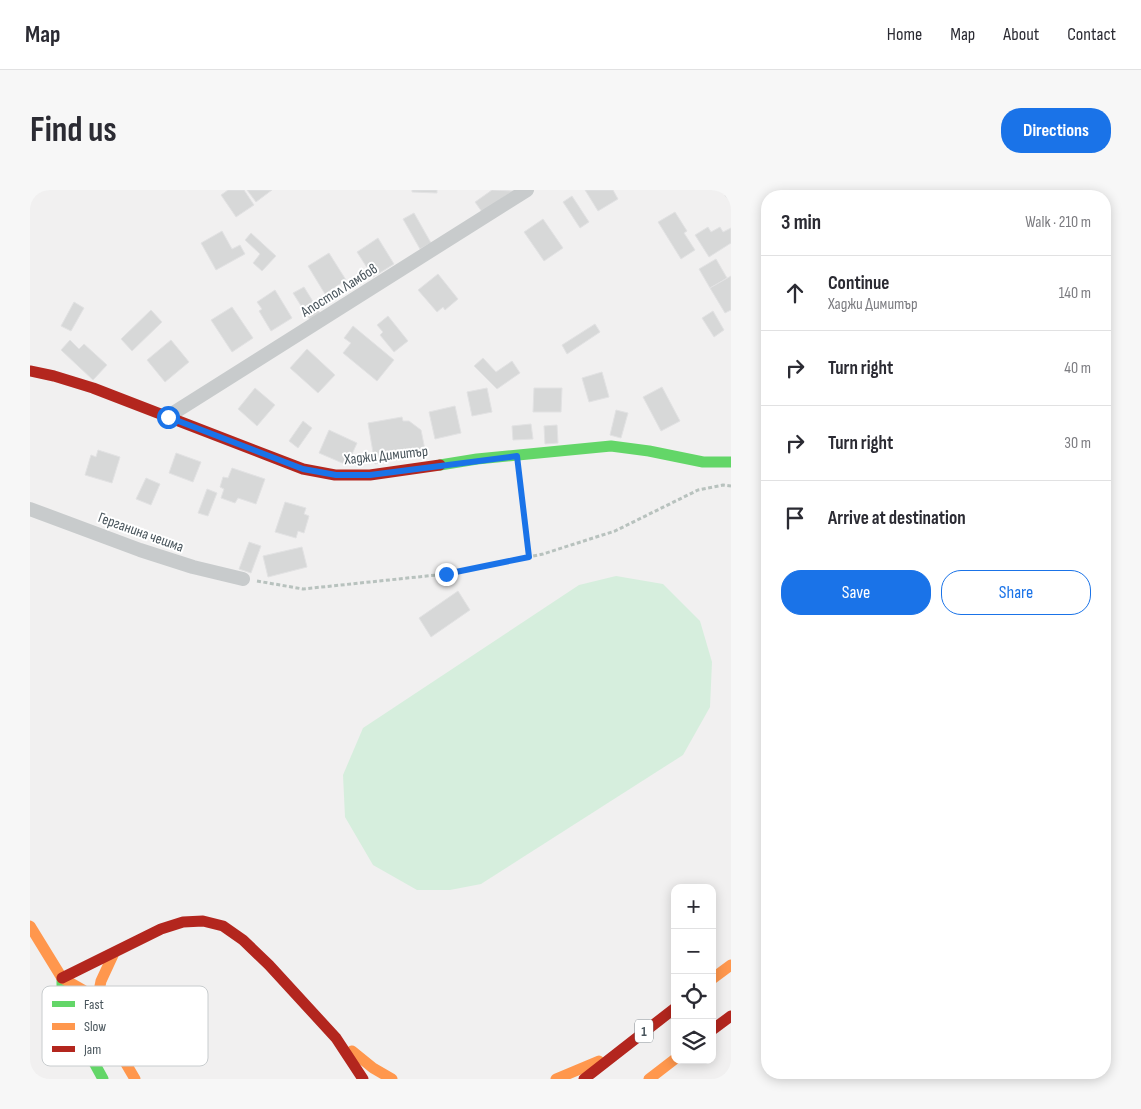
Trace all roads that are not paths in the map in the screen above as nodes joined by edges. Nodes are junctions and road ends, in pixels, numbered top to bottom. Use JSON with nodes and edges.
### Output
{"nodes":[{"id":1,"x":527,"y":190,"type":"edge"},
{"id":2,"x":30,"y":371,"type":"edge"},
{"id":3,"x":168,"y":417,"type":"junction"},
{"id":4,"x":731,"y":462,"type":"edge"},
{"id":5,"x":30,"y":509,"type":"edge"},
{"id":6,"x":243,"y":579,"type":"road end"},
{"id":7,"x":30,"y":926,"type":"edge"},
{"id":8,"x":114,"y":953,"type":"junction"},
{"id":9,"x":731,"y":965,"type":"edge"},
{"id":10,"x":716,"y":976,"type":"edge"},
{"id":11,"x":62,"y":978,"type":"junction"},
{"id":12,"x":62,"y":986,"type":"edge"},
{"id":13,"x":76,"y":986,"type":"edge"},
{"id":14,"x":100,"y":986,"type":"edge"},
{"id":15,"x":671,"y":1011,"type":"edge"},
{"id":16,"x":731,"y":1016,"type":"edge"},
{"id":17,"x":716,"y":1027,"type":"edge"},
{"id":18,"x":336,"y":1038,"type":"junction"},
{"id":19,"x":612,"y":1055,"type":"junction"},
{"id":20,"x":671,"y":1062,"type":"edge"},
{"id":21,"x":96,"y":1066,"type":"edge"},
{"id":22,"x":127,"y":1066,"type":"edge"},
{"id":23,"x":103,"y":1079,"type":"edge"},
{"id":24,"x":135,"y":1079,"type":"edge"},
{"id":25,"x":363,"y":1079,"type":"edge"},
{"id":26,"x":392,"y":1079,"type":"edge"},
{"id":27,"x":556,"y":1079,"type":"edge"},
{"id":28,"x":584,"y":1079,"type":"edge"},
{"id":29,"x":650,"y":1079,"type":"edge"}],
"edges":[{"from":1,"to":3,"type":"street","name":"Апостол Ламбов"},
{"from":2,"to":3,"type":"main road","name":"Хаджи Димитър"},
{"from":3,"to":4,"type":"main road","name":"Хаджи Димитър"},
{"from":5,"to":6,"type":"street","name":"Герганина чешма"},
{"from":7,"to":11,"type":"main road"},
{"from":8,"to":11,"type":"main road"},
{"from":8,"to":14,"type":"main road"},
{"from":8,"to":18,"type":"main road"},
{"from":9,"to":10,"type":"main road"},
{"from":11,"to":12,"type":"main road"},
{"from":11,"to":13,"type":"main road"},
{"from":15,"to":19,"type":"main road","number":"1"},
{"from":16,"to":17,"type":"main road"},
{"from":18,"to":25,"type":"main road"},
{"from":18,"to":26,"type":"main road"},
{"from":19,"to":27,"type":"main road"},
{"from":19,"to":28,"type":"main road","number":"1"},
{"from":20,"to":29,"type":"main road"},
{"from":21,"to":23,"type":"main road"},
{"from":22,"to":24,"type":"main road"}]}
